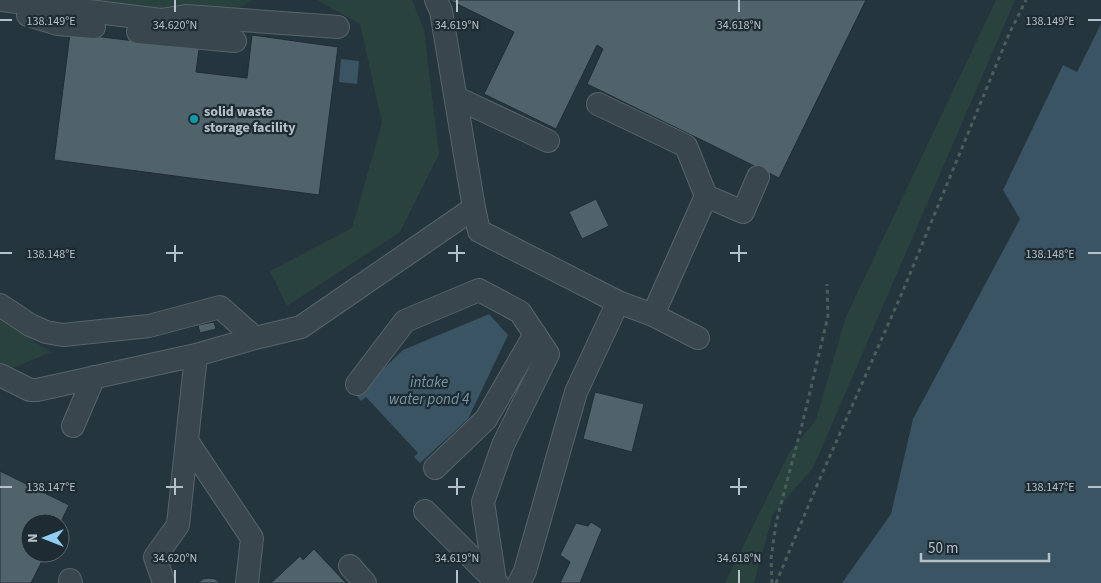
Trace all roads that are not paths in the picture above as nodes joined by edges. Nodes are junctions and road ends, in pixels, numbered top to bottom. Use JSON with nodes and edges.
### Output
{"nodes":[{"id":1,"x":2,"y":0,"type":"edge"},
{"id":2,"x":436,"y":0,"type":"edge"},
{"id":3,"x":27,"y":4,"type":"junction"},
{"id":4,"x":338,"y":27,"type":"dead end"},
{"id":5,"x":235,"y":42,"type":"dead end"},
{"id":6,"x":456,"y":98,"type":"junction"},
{"id":7,"x":598,"y":104,"type":"dead end"},
{"id":8,"x":548,"y":142,"type":"dead end"},
{"id":9,"x":758,"y":177,"type":"dead end"},
{"id":10,"x":706,"y":196,"type":"junction"},
{"id":11,"x":474,"y":208,"type":"junction"},
{"id":12,"x":618,"y":302,"type":"junction"},
{"id":13,"x":0,"y":305,"type":"edge"},
{"id":14,"x":653,"y":315,"type":"junction"},
{"id":15,"x":535,"y":334,"type":"junction"},
{"id":16,"x":255,"y":338,"type":"junction"},
{"id":17,"x":698,"y":338,"type":"dead end"},
{"id":18,"x":196,"y":355,"type":"junction"},
{"id":19,"x":0,"y":375,"type":"edge"},
{"id":20,"x":94,"y":378,"type":"junction"},
{"id":21,"x":357,"y":384,"type":"dead end"},
{"id":22,"x":73,"y":426,"type":"dead end"},
{"id":23,"x":187,"y":441,"type":"junction"},
{"id":24,"x":435,"y":468,"type":"dead end"},
{"id":25,"x":425,"y":511,"type":"dead end"},
{"id":26,"x":350,"y":566,"type":"dead end"},
{"id":27,"x":496,"y":582,"type":"edge"},
{"id":28,"x":164,"y":583,"type":"edge"},
{"id":29,"x":247,"y":583,"type":"edge"},
{"id":30,"x":365,"y":583,"type":"edge"},
{"id":31,"x":519,"y":583,"type":"edge"}],
"edges":[{"from":1,"to":3,"type":"lane"},
{"from":2,"to":6,"type":"lane"},
{"from":3,"to":4,"type":"lane"},
{"from":3,"to":5,"type":"lane"},
{"from":6,"to":8,"type":"lane"},
{"from":6,"to":11,"type":"lane"},
{"from":7,"to":10,"type":"lane"},
{"from":9,"to":10,"type":"lane"},
{"from":10,"to":14,"type":"lane"},
{"from":11,"to":12,"type":"lane"},
{"from":11,"to":16,"type":"lane"},
{"from":12,"to":14,"type":"lane"},
{"from":12,"to":31,"type":"lane"},
{"from":13,"to":16,"type":"lane"},
{"from":14,"to":17,"type":"lane"},
{"from":15,"to":21,"type":"lane"},
{"from":15,"to":24,"type":"lane"},
{"from":15,"to":27,"type":"lane"},
{"from":16,"to":18,"type":"lane"},
{"from":18,"to":20,"type":"lane"},
{"from":18,"to":23,"type":"lane"},
{"from":19,"to":20,"type":"lane"},
{"from":20,"to":22,"type":"lane"},
{"from":23,"to":28,"type":"lane"},
{"from":23,"to":29,"type":"lane"},
{"from":25,"to":27,"type":"lane"},
{"from":26,"to":30,"type":"lane"}]}
